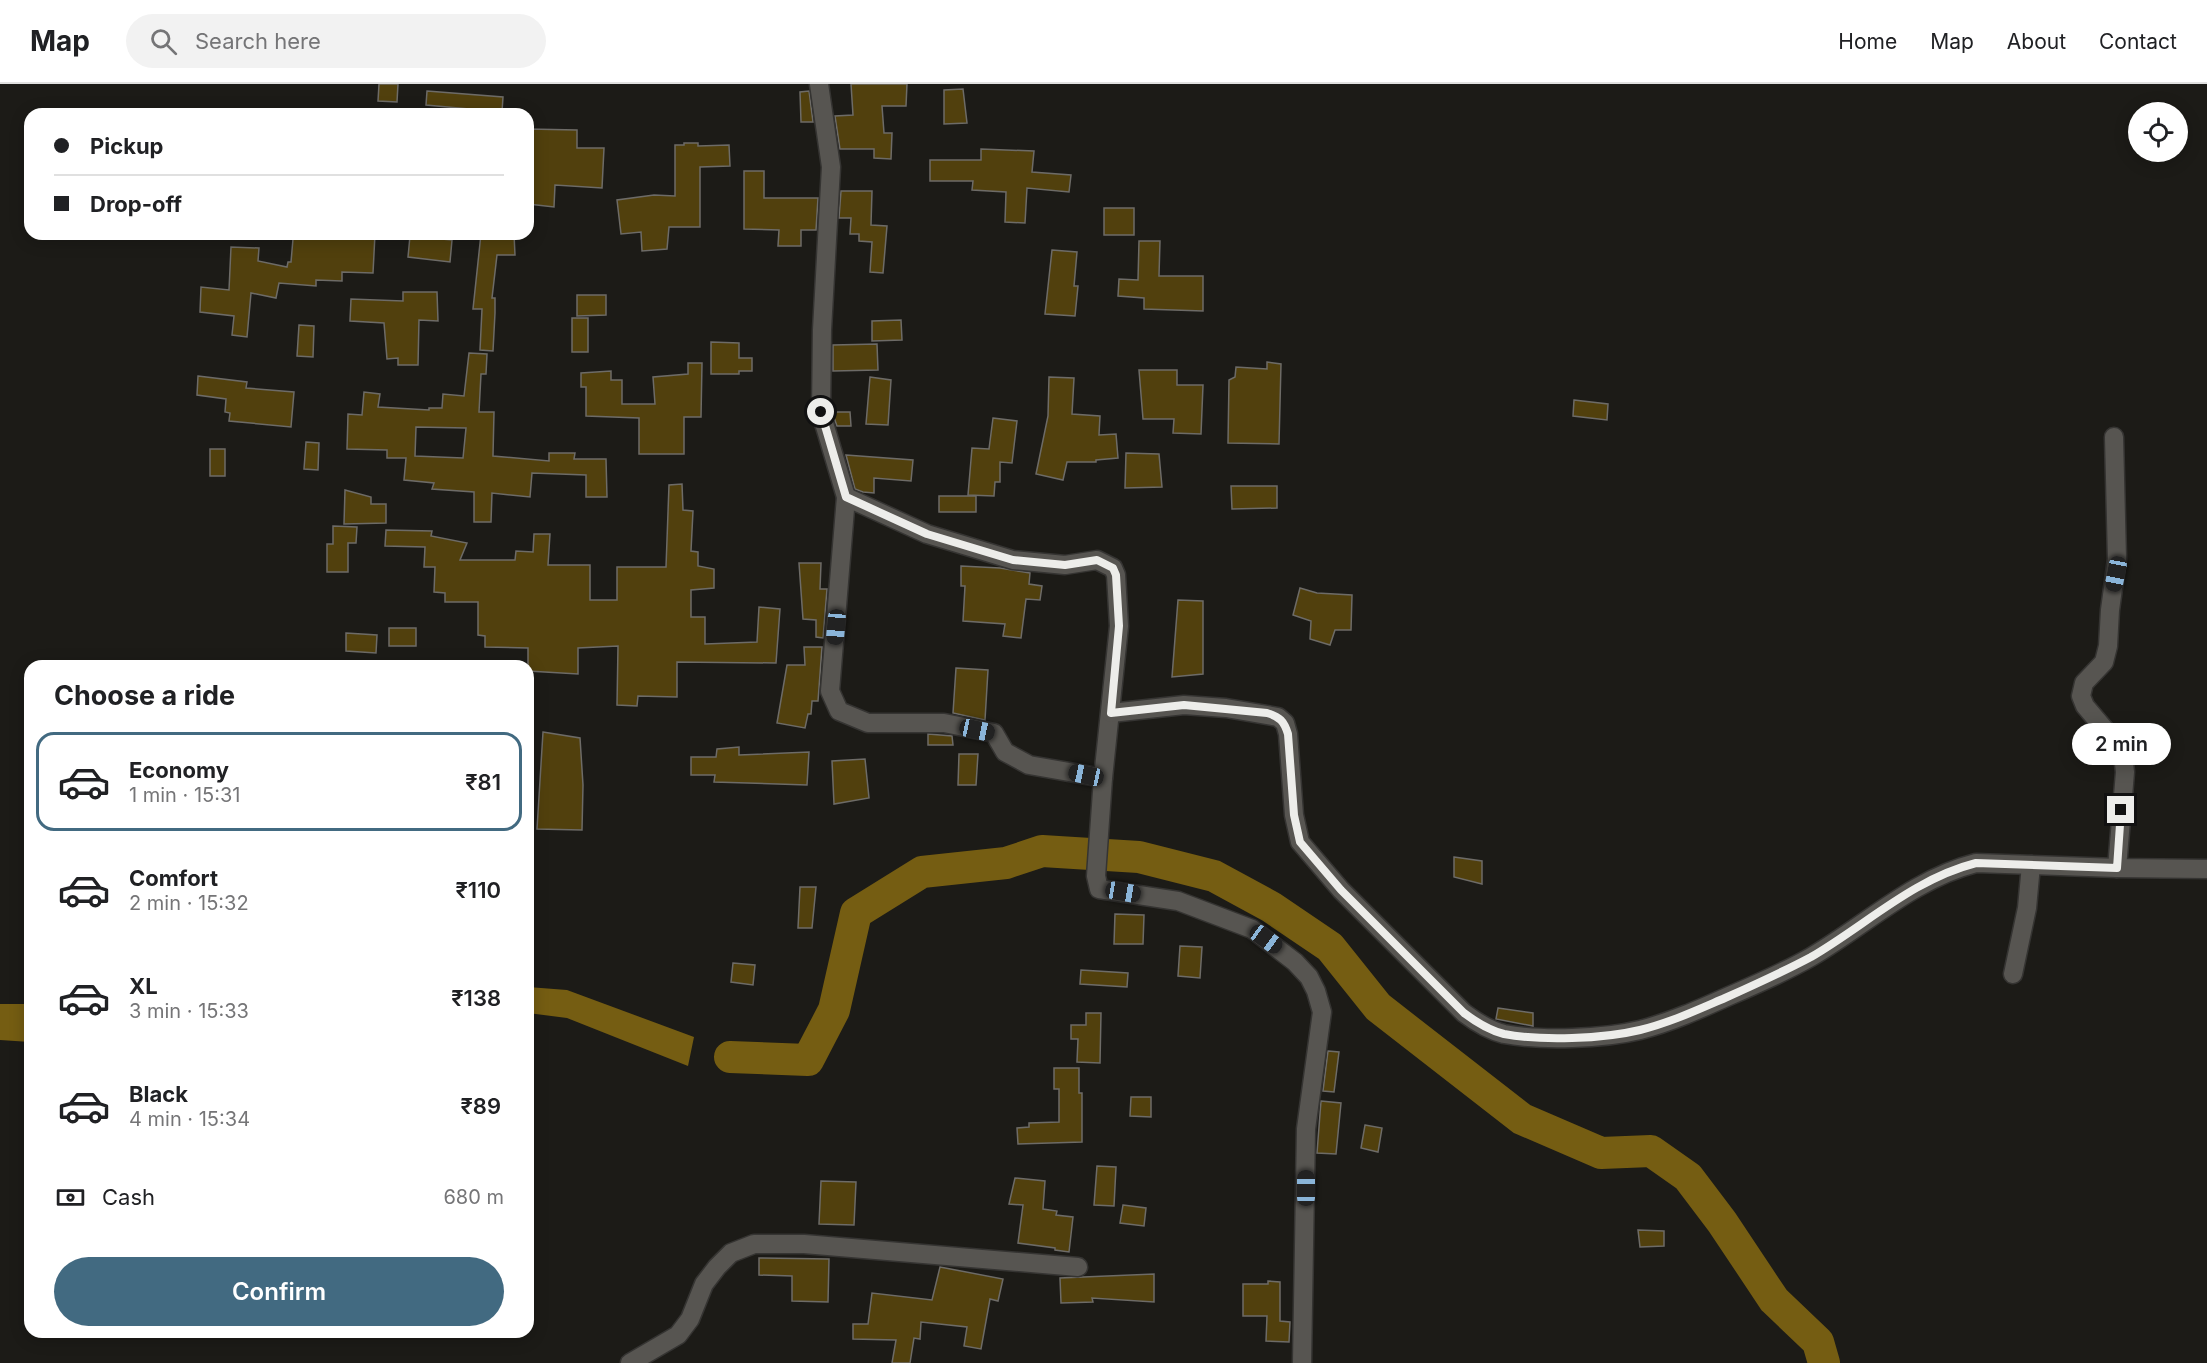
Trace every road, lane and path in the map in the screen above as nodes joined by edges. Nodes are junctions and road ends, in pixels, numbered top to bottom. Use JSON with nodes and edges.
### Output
{"nodes":[{"id":1,"x":819,"y":84,"type":"edge"},
{"id":2,"x":2115,"y":437,"type":"dead end"},
{"id":3,"x":846,"y":497,"type":"junction"},
{"id":4,"x":1111,"y":713,"type":"junction"},
{"id":5,"x":1103,"y":778,"type":"junction"},
{"id":6,"x":2031,"y":865,"type":"junction"},
{"id":7,"x":2117,"y":868,"type":"junction"},
{"id":8,"x":2207,"y":869,"type":"edge"},
{"id":9,"x":2013,"y":974,"type":"dead end"},
{"id":10,"x":1078,"y":1267,"type":"dead end"},
{"id":11,"x":630,"y":1363,"type":"edge"},
{"id":12,"x":1302,"y":1363,"type":"edge"}],
"edges":[{"from":1,"to":3,"type":"street"},
{"from":2,"to":7,"type":"street"},
{"from":3,"to":4,"type":"street"},
{"from":3,"to":5,"type":"street"},
{"from":4,"to":5,"type":"street"},
{"from":4,"to":6,"type":"street"},
{"from":5,"to":12,"type":"street"},
{"from":6,"to":7,"type":"street"},
{"from":6,"to":9,"type":"street"},
{"from":7,"to":8,"type":"street"},
{"from":10,"to":11,"type":"street"}]}
